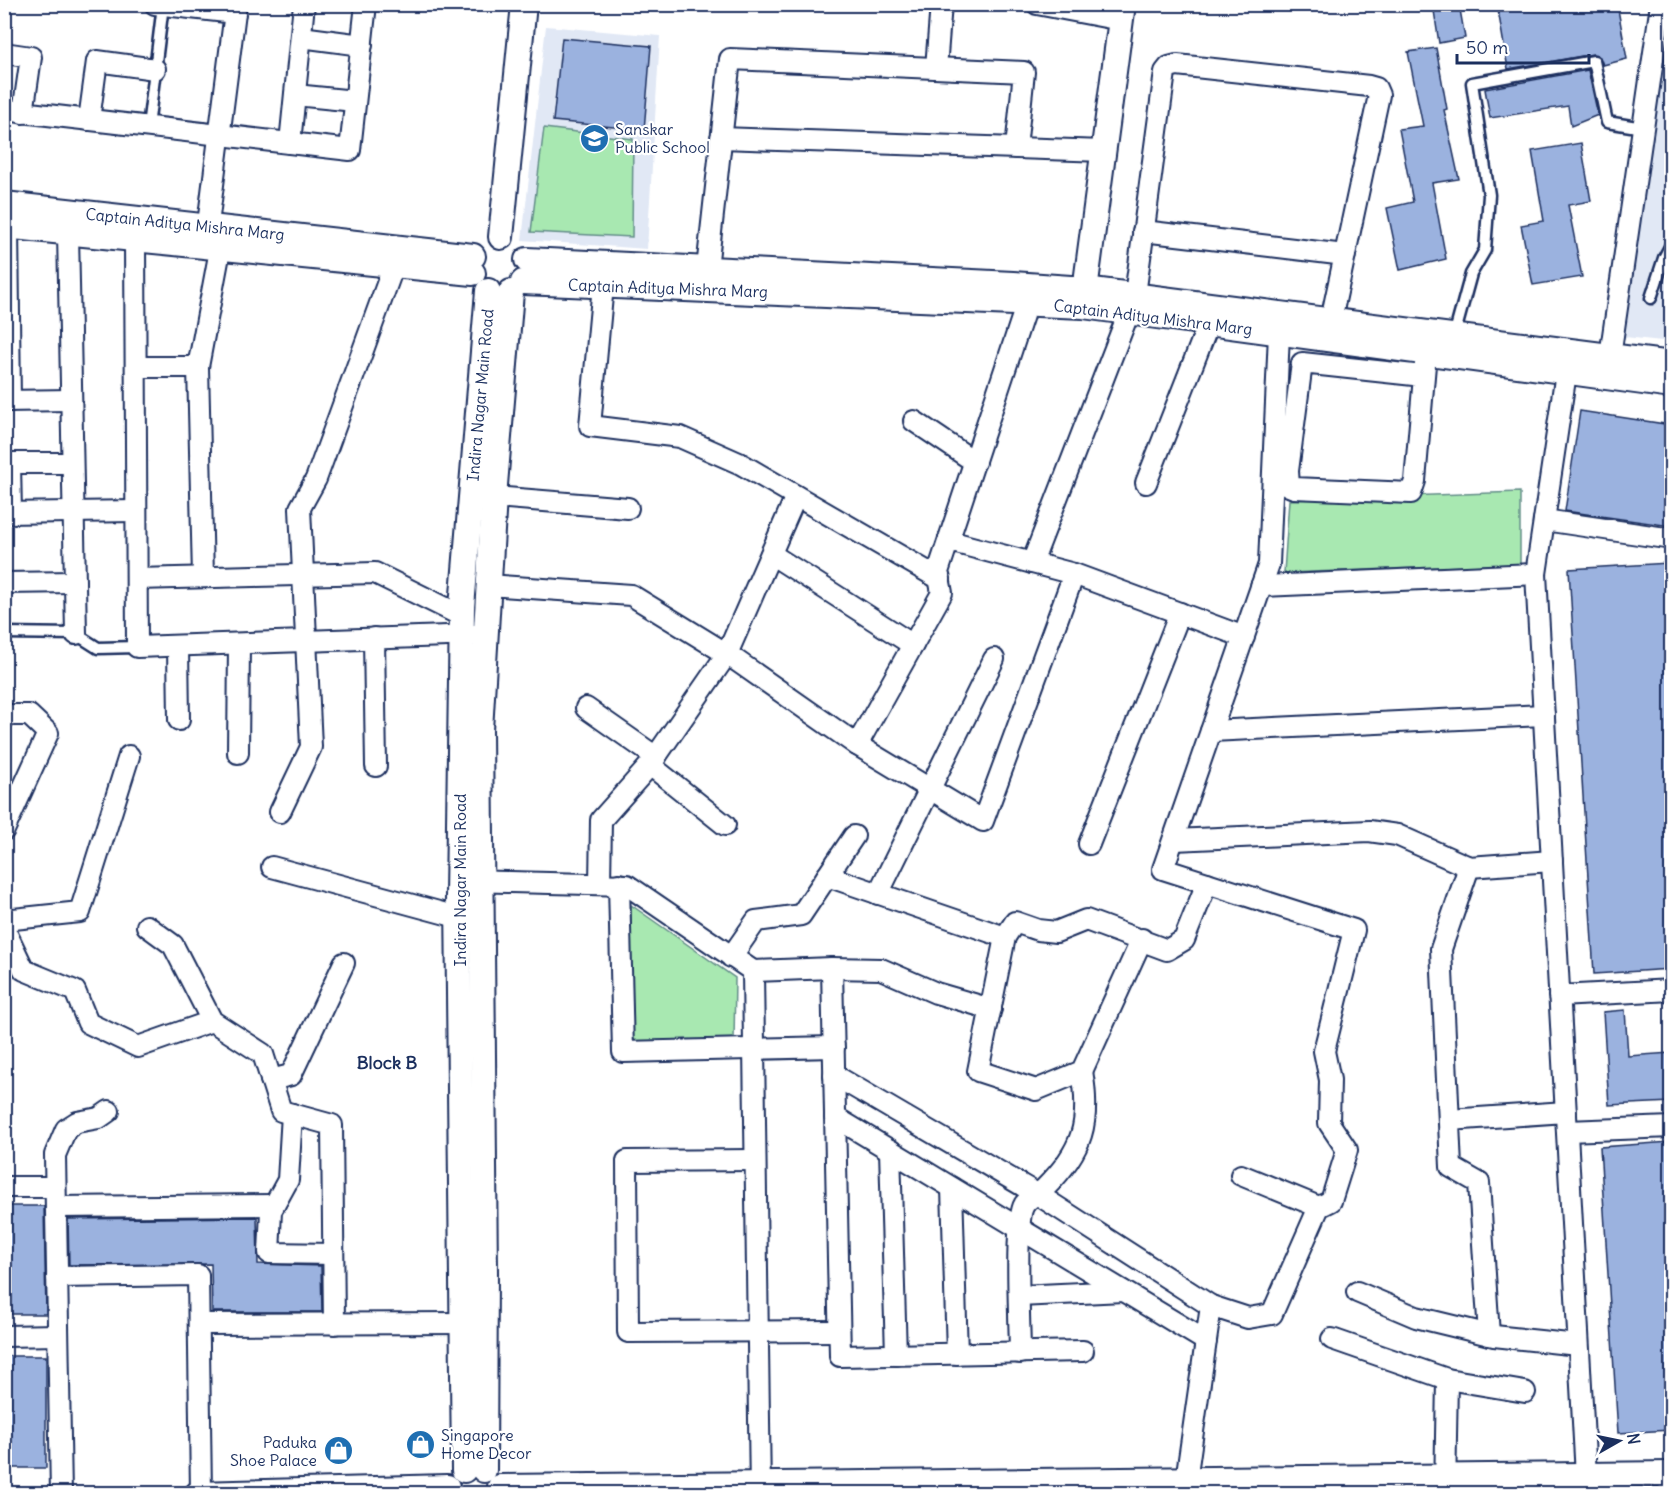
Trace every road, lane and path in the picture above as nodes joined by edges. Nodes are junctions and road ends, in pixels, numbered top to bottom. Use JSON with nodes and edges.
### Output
{"nodes":[{"id":1,"x":304,"y":4,"type":"edge"},
{"id":2,"x":366,"y":4,"type":"edge"},
{"id":3,"x":524,"y":4,"type":"edge"},
{"id":4,"x":941,"y":4,"type":"edge"},
{"id":5,"x":1037,"y":4,"type":"edge"},
{"id":6,"x":1661,"y":4,"type":"edge"},
{"id":7,"x":159,"y":5,"type":"edge"},
{"id":8,"x":236,"y":9,"type":"edge"},
{"id":9,"x":1122,"y":12,"type":"edge"},
{"id":10,"x":301,"y":37,"type":"junction"},
{"id":11,"x":362,"y":45,"type":"junction"},
{"id":12,"x":4,"y":53,"type":"edge"},
{"id":13,"x":936,"y":68,"type":"junction"},
{"id":14,"x":155,"y":69,"type":"junction"},
{"id":15,"x":295,"y":95,"type":"junction"},
{"id":16,"x":355,"y":101,"type":"junction"},
{"id":17,"x":14,"y":112,"type":"edge"},
{"id":18,"x":89,"y":120,"type":"junction"},
{"id":19,"x":148,"y":127,"type":"junction"},
{"id":20,"x":1643,"y":128,"type":"junction"},
{"id":21,"x":220,"y":135,"type":"junction"},
{"id":22,"x":721,"y":138,"type":"junction"},
{"id":23,"x":290,"y":143,"type":"junction"},
{"id":24,"x":1016,"y":148,"type":"junction"},
{"id":25,"x":1104,"y":151,"type":"junction"},
{"id":26,"x":6,"y":219,"type":"edge"},
{"id":27,"x":1143,"y":231,"type":"junction"},
{"id":28,"x":68,"y":232,"type":"junction"},
{"id":29,"x":215,"y":237,"type":"junction"},
{"id":30,"x":501,"y":237,"type":"junction"},
{"id":31,"x":135,"y":239,"type":"junction"},
{"id":32,"x":1671,"y":243,"type":"edge"},
{"id":33,"x":1345,"y":255,"type":"junction"},
{"id":34,"x":473,"y":264,"type":"junction"},
{"id":35,"x":394,"y":265,"type":"junction"},
{"id":36,"x":707,"y":269,"type":"junction"},
{"id":37,"x":512,"y":281,"type":"junction"},
{"id":38,"x":603,"y":285,"type":"junction"},
{"id":39,"x":1084,"y":298,"type":"junction"},
{"id":40,"x":1651,"y":298,"type":"dead end"},
{"id":41,"x":1027,"y":303,"type":"junction"},
{"id":42,"x":1132,"y":304,"type":"junction"},
{"id":43,"x":1331,"y":320,"type":"junction"},
{"id":44,"x":1209,"y":323,"type":"junction"},
{"id":45,"x":1279,"y":333,"type":"junction"},
{"id":46,"x":1454,"y":336,"type":"junction"},
{"id":47,"x":1568,"y":361,"type":"junction"},
{"id":48,"x":1425,"y":364,"type":"junction"},
{"id":49,"x":1671,"y":364,"type":"edge"},
{"id":50,"x":136,"y":367,"type":"junction"},
{"id":51,"x":198,"y":367,"type":"junction"},
{"id":52,"x":1608,"y":367,"type":"junction"},
{"id":53,"x":1671,"y":386,"type":"edge"},
{"id":54,"x":71,"y":400,"type":"junction"},
{"id":55,"x":7,"y":401,"type":"edge"},
{"id":56,"x":914,"y":421,"type":"dead end"},
{"id":57,"x":975,"y":462,"type":"junction"},
{"id":58,"x":72,"y":463,"type":"junction"},
{"id":59,"x":1146,"y":483,"type":"dead end"},
{"id":60,"x":494,"y":496,"type":"junction"},
{"id":61,"x":796,"y":496,"type":"junction"},
{"id":62,"x":628,"y":508,"type":"dead end"},
{"id":63,"x":136,"y":511,"type":"junction"},
{"id":64,"x":73,"y":512,"type":"junction"},
{"id":65,"x":8,"y":513,"type":"edge"},
{"id":66,"x":1544,"y":520,"type":"junction"},
{"id":67,"x":1671,"y":539,"type":"edge"},
{"id":68,"x":949,"y":541,"type":"junction"},
{"id":69,"x":771,"y":554,"type":"junction"},
{"id":70,"x":1032,"y":563,"type":"junction"},
{"id":71,"x":302,"y":574,"type":"junction"},
{"id":72,"x":1074,"y":574,"type":"junction"},
{"id":73,"x":1536,"y":574,"type":"junction"},
{"id":74,"x":203,"y":577,"type":"junction"},
{"id":75,"x":137,"y":579,"type":"junction"},
{"id":76,"x":940,"y":579,"type":"junction"},
{"id":77,"x":75,"y":582,"type":"junction"},
{"id":78,"x":4,"y":583,"type":"edge"},
{"id":79,"x":488,"y":585,"type":"junction"},
{"id":80,"x":1261,"y":586,"type":"junction"},
{"id":81,"x":1180,"y":613,"type":"junction"},
{"id":82,"x":461,"y":625,"type":"junction"},
{"id":83,"x":4,"y":633,"type":"edge"},
{"id":84,"x":76,"y":634,"type":"junction"},
{"id":85,"x":486,"y":634,"type":"junction"},
{"id":86,"x":1244,"y":637,"type":"junction"},
{"id":87,"x":374,"y":638,"type":"junction"},
{"id":88,"x":305,"y":641,"type":"junction"},
{"id":89,"x":239,"y":644,"type":"junction"},
{"id":90,"x":913,"y":645,"type":"junction"},
{"id":91,"x":178,"y":646,"type":"junction"},
{"id":92,"x":137,"y":647,"type":"junction"},
{"id":93,"x":727,"y":654,"type":"junction"},
{"id":94,"x":994,"y":659,"type":"dead end"},
{"id":95,"x":586,"y":708,"type":"dead end"},
{"id":96,"x":1544,"y":714,"type":"junction"},
{"id":97,"x":4,"y":715,"type":"edge"},
{"id":98,"x":179,"y":720,"type":"dead end"},
{"id":99,"x":1211,"y":731,"type":"junction"},
{"id":100,"x":857,"y":745,"type":"junction"},
{"id":101,"x":238,"y":753,"type":"dead end"},
{"id":102,"x":129,"y":756,"type":"dead end"},
{"id":103,"x":653,"y":761,"type":"junction"},
{"id":104,"x":376,"y":766,"type":"dead end"},
{"id":105,"x":930,"y":789,"type":"junction"},
{"id":106,"x":280,"y":812,"type":"dead end"},
{"id":107,"x":725,"y":825,"type":"dead end"},
{"id":108,"x":4,"y":830,"type":"edge"},
{"id":109,"x":854,"y":836,"type":"dead end"},
{"id":110,"x":1173,"y":840,"type":"junction"},
{"id":111,"x":1089,"y":844,"type":"dead end"},
{"id":112,"x":1552,"y":861,"type":"junction"},
{"id":113,"x":272,"y":867,"type":"dead end"},
{"id":114,"x":1469,"y":867,"type":"junction"},
{"id":115,"x":827,"y":876,"type":"junction"},
{"id":116,"x":470,"y":880,"type":"junction"},
{"id":117,"x":1208,"y":883,"type":"junction"},
{"id":118,"x":609,"y":884,"type":"junction"},
{"id":119,"x":878,"y":894,"type":"junction"},
{"id":120,"x":459,"y":916,"type":"junction"},
{"id":121,"x":4,"y":920,"type":"edge"},
{"id":122,"x":482,"y":924,"type":"junction"},
{"id":123,"x":147,"y":926,"type":"dead end"},
{"id":124,"x":4,"y":928,"type":"edge"},
{"id":125,"x":1005,"y":937,"type":"junction"},
{"id":126,"x":1142,"y":939,"type":"junction"},
{"id":127,"x":731,"y":957,"type":"junction"},
{"id":128,"x":344,"y":963,"type":"dead end"},
{"id":129,"x":832,"y":968,"type":"junction"},
{"id":130,"x":753,"y":971,"type":"junction"},
{"id":131,"x":1671,"y":990,"type":"edge"},
{"id":132,"x":1559,"y":996,"type":"junction"},
{"id":133,"x":991,"y":1009,"type":"junction"},
{"id":134,"x":212,"y":1021,"type":"junction"},
{"id":135,"x":834,"y":1047,"type":"junction"},
{"id":136,"x":754,"y":1049,"type":"junction"},
{"id":137,"x":1082,"y":1071,"type":"junction"},
{"id":138,"x":834,"y":1075,"type":"junction"},
{"id":139,"x":272,"y":1080,"type":"junction"},
{"id":140,"x":109,"y":1110,"type":"dead end"},
{"id":141,"x":292,"y":1114,"type":"junction"},
{"id":142,"x":835,"y":1117,"type":"junction"},
{"id":143,"x":1449,"y":1120,"type":"junction"},
{"id":144,"x":1566,"y":1122,"type":"junction"},
{"id":145,"x":1671,"y":1127,"type":"edge"},
{"id":146,"x":890,"y":1150,"type":"junction"},
{"id":147,"x":755,"y":1160,"type":"junction"},
{"id":148,"x":1240,"y":1175,"type":"dead end"},
{"id":149,"x":4,"y":1187,"type":"edge"},
{"id":150,"x":55,"y":1187,"type":"junction"},
{"id":151,"x":952,"y":1188,"type":"junction"},
{"id":152,"x":1037,"y":1194,"type":"junction"},
{"id":153,"x":274,"y":1205,"type":"junction"},
{"id":154,"x":56,"y":1207,"type":"junction"},
{"id":155,"x":1319,"y":1207,"type":"junction"},
{"id":156,"x":1019,"y":1228,"type":"junction"},
{"id":157,"x":333,"y":1254,"type":"junction"},
{"id":158,"x":57,"y":1277,"type":"junction"},
{"id":159,"x":1123,"y":1291,"type":"junction"},
{"id":160,"x":1357,"y":1292,"type":"dead end"},
{"id":161,"x":1019,"y":1296,"type":"junction"},
{"id":162,"x":1211,"y":1306,"type":"junction"},
{"id":163,"x":473,"y":1323,"type":"junction"},
{"id":164,"x":199,"y":1324,"type":"junction"},
{"id":165,"x":334,"y":1324,"type":"junction"},
{"id":166,"x":839,"y":1330,"type":"junction"},
{"id":167,"x":758,"y":1331,"type":"junction"},
{"id":168,"x":58,"y":1335,"type":"junction"},
{"id":169,"x":1489,"y":1335,"type":"junction"},
{"id":170,"x":4,"y":1336,"type":"edge"},
{"id":171,"x":1332,"y":1339,"type":"dead end"},
{"id":172,"x":1206,"y":1341,"type":"junction"},
{"id":173,"x":1578,"y":1345,"type":"junction"},
{"id":174,"x":1083,"y":1351,"type":"dead end"},
{"id":175,"x":1020,"y":1353,"type":"junction"},
{"id":176,"x":957,"y":1354,"type":"junction"},
{"id":177,"x":896,"y":1355,"type":"junction"},
{"id":178,"x":1447,"y":1380,"type":"junction"},
{"id":179,"x":1524,"y":1392,"type":"dead end"},
{"id":180,"x":1671,"y":1474,"type":"edge"},
{"id":181,"x":474,"y":1484,"type":"edge"},
{"id":182,"x":1586,"y":1484,"type":"edge"},
{"id":183,"x":1445,"y":1485,"type":"edge"},
{"id":184,"x":1362,"y":1486,"type":"edge"},
{"id":185,"x":1185,"y":1487,"type":"edge"},
{"id":186,"x":890,"y":1488,"type":"edge"},
{"id":187,"x":760,"y":1489,"type":"edge"},
{"id":188,"x":201,"y":1493,"type":"edge"},
{"id":189,"x":61,"y":1494,"type":"edge"},
{"id":190,"x":197,"y":1494,"type":"edge"}],
"edges":[{"from":1,"to":10,"type":"street"},
{"from":2,"to":11,"type":"street"},
{"from":3,"to":30,"type":"street"},
{"from":4,"to":13,"type":"street"},
{"from":5,"to":9,"type":"street"},
{"from":6,"to":20,"type":"street"},
{"from":7,"to":8,"type":"street"},
{"from":7,"to":14,"type":"lane"},
{"from":8,"to":21,"type":"street"},
{"from":9,"to":25,"type":"street"},
{"from":10,"to":11,"type":"street"},
{"from":10,"to":15,"type":"street"},
{"from":11,"to":16,"type":"street"},
{"from":12,"to":17,"type":"street"},
{"from":13,"to":22,"type":"street"},
{"from":13,"to":24,"type":"street"},
{"from":14,"to":18,"type":"street"},
{"from":14,"to":19,"type":"lane"},
{"from":15,"to":16,"type":"street"},
{"from":15,"to":23,"type":"street"},
{"from":16,"to":23,"type":"street"},
{"from":17,"to":18,"type":"street"},
{"from":18,"to":19,"type":"street"},
{"from":19,"to":21,"type":"street"},
{"from":20,"to":46,"type":"lane"},
{"from":20,"to":52,"type":"street"},
{"from":21,"to":23,"type":"street"},
{"from":21,"to":29,"type":"street"},
{"from":22,"to":24,"type":"street"},
{"from":22,"to":36,"type":"street"},
{"from":24,"to":25,"type":"street"},
{"from":25,"to":39,"type":"street"},
{"from":26,"to":28,"type":"street","name":"Captain Aditya Mishra Marg"},
{"from":26,"to":29,"type":"street","name":"Captain Aditya Mishra Marg"},
{"from":26,"to":55,"type":"street"},
{"from":27,"to":33,"type":"street"},
{"from":27,"to":33,"type":"street"},
{"from":27,"to":42,"type":"street"},
{"from":28,"to":31,"type":"street","name":"Captain Aditya Mishra Marg"},
{"from":28,"to":54,"type":"street"},
{"from":29,"to":31,"type":"street","name":"Captain Aditya Mishra Marg"},
{"from":29,"to":34,"type":"street","name":"Captain Aditya Mishra Marg"},
{"from":29,"to":35,"type":"street","name":"Captain Aditya Mishra Marg"},
{"from":29,"to":51,"type":"street"},
{"from":30,"to":34,"type":"street"},
{"from":30,"to":37,"type":"street"},
{"from":31,"to":50,"type":"street"},
{"from":32,"to":40,"type":"lane"},
{"from":33,"to":43,"type":"street"},
{"from":34,"to":35,"type":"street","name":"Captain Aditya Mishra Marg"},
{"from":34,"to":37,"type":"street"},
{"from":35,"to":71,"type":"street"},
{"from":36,"to":37,"type":"street","name":"Captain Aditya Mishra Marg"},
{"from":36,"to":39,"type":"street","name":"Captain Aditya Mishra Marg"},
{"from":37,"to":38,"type":"street","name":"Captain Aditya Mishra Marg"},
{"from":37,"to":60,"type":"street","name":"Indira Nagar Main Road"},
{"from":37,"to":82,"type":"street","name":"Indira Nagar Main Road"},
{"from":38,"to":41,"type":"street","name":"Captain Aditya Mishra Marg"},
{"from":38,"to":61,"type":"street"},
{"from":39,"to":41,"type":"street","name":"Captain Aditya Mishra Marg"},
{"from":39,"to":42,"type":"street","name":"Captain Aditya Mishra Marg"},
{"from":41,"to":57,"type":"street"},
{"from":42,"to":43,"type":"street","name":"Captain Aditya Mishra Marg"},
{"from":42,"to":44,"type":"street","name":"Captain Aditya Mishra Marg"},
{"from":42,"to":70,"type":"street"},
{"from":43,"to":46,"type":"street","name":"Captain Aditya Mishra Marg"},
{"from":44,"to":45,"type":"street","name":"Captain Aditya Mishra Marg"},
{"from":44,"to":59,"type":"street"},
{"from":45,"to":48,"type":"street","name":"Captain Aditya Mishra Marg"},
{"from":45,"to":80,"type":"street"},
{"from":46,"to":47,"type":"street","name":"Captain Aditya Mishra Marg"},
{"from":47,"to":48,"type":"street","name":"Captain Aditya Mishra Marg"},
{"from":47,"to":52,"type":"street","name":"Captain Aditya Mishra Marg"},
{"from":47,"to":66,"type":"street"},
{"from":48,"to":48,"type":"street"},
{"from":49,"to":52,"type":"street","name":"Captain Aditya Mishra Marg"},
{"from":50,"to":51,"type":"street"},
{"from":50,"to":63,"type":"street"},
{"from":51,"to":74,"type":"street"},
{"from":52,"to":53,"type":"street","name":"Captain Aditya Mishra Marg"},
{"from":54,"to":55,"type":"street"},
{"from":54,"to":58,"type":"street"},
{"from":56,"to":57,"type":"street"},
{"from":57,"to":68,"type":"street"},
{"from":58,"to":64,"type":"street"},
{"from":58,"to":65,"type":"street"},
{"from":60,"to":62,"type":"street"},
{"from":60,"to":79,"type":"street","name":"Indira Nagar Main Road"},
{"from":61,"to":69,"type":"street"},
{"from":61,"to":76,"type":"street"},
{"from":63,"to":64,"type":"street"},
{"from":63,"to":75,"type":"street"},
{"from":64,"to":65,"type":"street"},
{"from":64,"to":77,"type":"street"},
{"from":66,"to":67,"type":"street"},
{"from":66,"to":73,"type":"street"},
{"from":68,"to":70,"type":"street"},
{"from":68,"to":76,"type":"street"},
{"from":69,"to":90,"type":"street"},
{"from":69,"to":93,"type":"street"},
{"from":70,"to":72,"type":"street"},
{"from":71,"to":74,"type":"street"},
{"from":71,"to":82,"type":"street"},
{"from":71,"to":88,"type":"street"},
{"from":72,"to":81,"type":"street"},
{"from":72,"to":105,"type":"street"},
{"from":73,"to":80,"type":"street"},
{"from":73,"to":96,"type":"street"},
{"from":74,"to":75,"type":"street"},
{"from":75,"to":92,"type":"street"},
{"from":76,"to":90,"type":"street"},
{"from":77,"to":78,"type":"street"},
{"from":77,"to":84,"type":"street"},
{"from":79,"to":85,"type":"street","name":"Indira Nagar Main Road"},
{"from":79,"to":93,"type":"street"},
{"from":80,"to":86,"type":"street"},
{"from":81,"to":86,"type":"street"},
{"from":81,"to":111,"type":"street"},
{"from":82,"to":85,"type":"street"},
{"from":82,"to":87,"type":"street"},
{"from":82,"to":116,"type":"street","name":"Indira Nagar Main Road"},
{"from":83,"to":84,"type":"lane"},
{"from":84,"to":92,"type":"lane"},
{"from":85,"to":116,"type":"street","name":"Indira Nagar Main Road"},
{"from":86,"to":99,"type":"street"},
{"from":87,"to":88,"type":"street"},
{"from":87,"to":104,"type":"street"},
{"from":88,"to":89,"type":"street"},
{"from":88,"to":106,"type":"street"},
{"from":89,"to":91,"type":"street"},
{"from":89,"to":101,"type":"street"},
{"from":90,"to":100,"type":"street"},
{"from":91,"to":92,"type":"street"},
{"from":91,"to":98,"type":"street"},
{"from":93,"to":100,"type":"street"},
{"from":93,"to":103,"type":"street"},
{"from":94,"to":105,"type":"street"},
{"from":95,"to":103,"type":"street"},
{"from":96,"to":99,"type":"street"},
{"from":96,"to":112,"type":"street"},
{"from":97,"to":108,"type":"street"},
{"from":99,"to":110,"type":"street"},
{"from":100,"to":105,"type":"street"},
{"from":102,"to":121,"type":"street"},
{"from":103,"to":107,"type":"street"},
{"from":103,"to":118,"type":"street"},
{"from":105,"to":119,"type":"street"},
{"from":109,"to":115,"type":"street"},
{"from":110,"to":114,"type":"street"},
{"from":110,"to":117,"type":"street"},
{"from":112,"to":114,"type":"street"},
{"from":112,"to":132,"type":"street"},
{"from":113,"to":120,"type":"street"},
{"from":114,"to":143,"type":"street"},
{"from":115,"to":119,"type":"street"},
{"from":115,"to":127,"type":"street"},
{"from":116,"to":118,"type":"street"},
{"from":116,"to":120,"type":"street","name":"Indira Nagar Main Road"},
{"from":116,"to":122,"type":"street","name":"Indira Nagar Main Road"},
{"from":117,"to":126,"type":"street"},
{"from":117,"to":155,"type":"street"},
{"from":118,"to":127,"type":"street"},
{"from":118,"to":136,"type":"street"},
{"from":119,"to":125,"type":"street"},
{"from":120,"to":122,"type":"street"},
{"from":120,"to":163,"type":"street","name":"Indira Nagar Main Road"},
{"from":122,"to":163,"type":"street","name":"Indira Nagar Main Road"},
{"from":123,"to":134,"type":"street"},
{"from":124,"to":134,"type":"street"},
{"from":125,"to":126,"type":"street"},
{"from":125,"to":133,"type":"street"},
{"from":126,"to":137,"type":"street"},
{"from":127,"to":130,"type":"street"},
{"from":128,"to":139,"type":"street"},
{"from":129,"to":130,"type":"street"},
{"from":129,"to":133,"type":"street"},
{"from":129,"to":135,"type":"street"},
{"from":130,"to":136,"type":"street"},
{"from":131,"to":132,"type":"street"},
{"from":132,"to":144,"type":"street"},
{"from":133,"to":137,"type":"street"},
{"from":134,"to":139,"type":"street"},
{"from":135,"to":136,"type":"street"},
{"from":135,"to":138,"type":"street"},
{"from":136,"to":147,"type":"street"},
{"from":137,"to":152,"type":"street"},
{"from":138,"to":142,"type":"street"},
{"from":138,"to":152,"type":"street"},
{"from":139,"to":141,"type":"street"},
{"from":140,"to":150,"type":"street"},
{"from":141,"to":153,"type":"street"},
{"from":141,"to":157,"type":"street"},
{"from":142,"to":146,"type":"street"},
{"from":142,"to":166,"type":"street"},
{"from":143,"to":144,"type":"street"},
{"from":143,"to":169,"type":"street"},
{"from":144,"to":145,"type":"street"},
{"from":144,"to":173,"type":"street"},
{"from":146,"to":151,"type":"street"},
{"from":146,"to":177,"type":"street"},
{"from":147,"to":167,"type":"street"},
{"from":147,"to":167,"type":"street"},
{"from":148,"to":155,"type":"street"},
{"from":149,"to":150,"type":"street"},
{"from":150,"to":154,"type":"street"},
{"from":151,"to":156,"type":"street"},
{"from":151,"to":176,"type":"street"},
{"from":152,"to":156,"type":"street"},
{"from":152,"to":162,"type":"street"},
{"from":153,"to":154,"type":"street"},
{"from":153,"to":157,"type":"street"},
{"from":154,"to":158,"type":"street"},
{"from":155,"to":162,"type":"street"},
{"from":156,"to":159,"type":"street"},
{"from":156,"to":161,"type":"street"},
{"from":157,"to":165,"type":"street"},
{"from":158,"to":164,"type":"street"},
{"from":158,"to":168,"type":"street"},
{"from":159,"to":161,"type":"street"},
{"from":159,"to":172,"type":"street"},
{"from":160,"to":169,"type":"street"},
{"from":161,"to":175,"type":"street"},
{"from":162,"to":172,"type":"street"},
{"from":163,"to":165,"type":"street"},
{"from":163,"to":181,"type":"street","name":"Indira Nagar Main Road"},
{"from":164,"to":165,"type":"street"},
{"from":164,"to":188,"type":"street"},
{"from":166,"to":167,"type":"street"},
{"from":166,"to":177,"type":"street"},
{"from":167,"to":187,"type":"street"},
{"from":168,"to":170,"type":"street"},
{"from":168,"to":189,"type":"street"},
{"from":169,"to":173,"type":"street"},
{"from":171,"to":178,"type":"street"},
{"from":172,"to":185,"type":"street"},
{"from":173,"to":182,"type":"street"},
{"from":174,"to":175,"type":"street"},
{"from":175,"to":176,"type":"street"},
{"from":176,"to":177,"type":"street"},
{"from":178,"to":179,"type":"street"},
{"from":178,"to":183,"type":"street"},
{"from":180,"to":182,"type":"street"},
{"from":181,"to":187,"type":"street"},
{"from":181,"to":188,"type":"street"},
{"from":182,"to":183,"type":"street"},
{"from":183,"to":184,"type":"street"},
{"from":184,"to":185,"type":"street"},
{"from":185,"to":186,"type":"street"},
{"from":186,"to":187,"type":"street"},
{"from":188,"to":190,"type":"street"}]}
